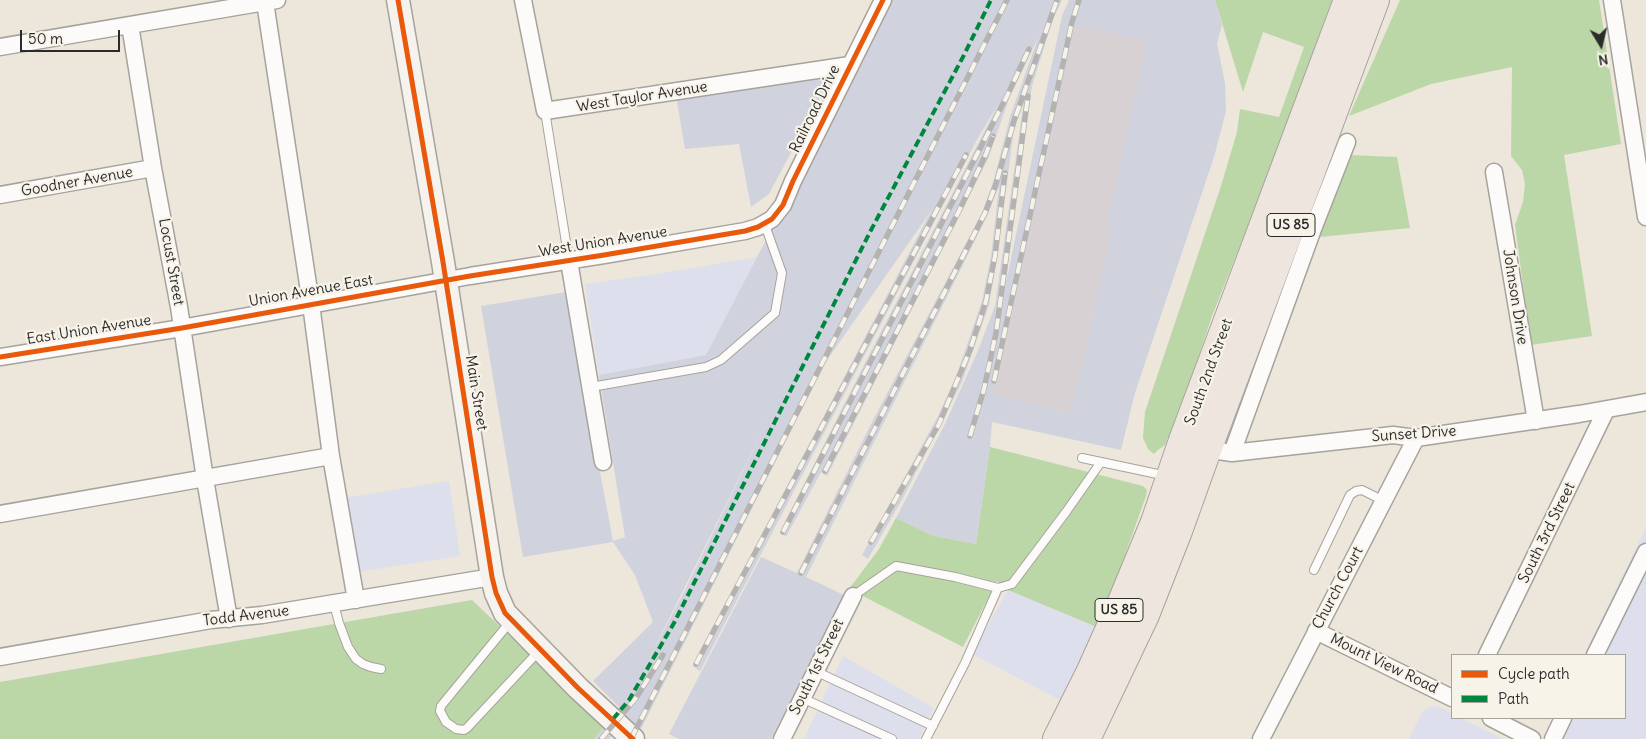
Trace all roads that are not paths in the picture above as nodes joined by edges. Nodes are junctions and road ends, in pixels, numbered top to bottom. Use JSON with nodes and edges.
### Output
{"nodes":[{"id":1,"x":398,"y":0,"type":"edge"},
{"id":2,"x":523,"y":0,"type":"edge"},
{"id":3,"x":883,"y":0,"type":"edge"},
{"id":4,"x":1348,"y":0,"type":"edge"},
{"id":5,"x":1375,"y":0,"type":"edge"},
{"id":6,"x":1612,"y":0,"type":"edge"},
{"id":7,"x":271,"y":1,"type":"edge"},
{"id":8,"x":130,"y":25,"type":"junction"},
{"id":9,"x":0,"y":47,"type":"edge"},
{"id":10,"x":850,"y":65,"type":"junction"},
{"id":11,"x":546,"y":111,"type":"junction"},
{"id":12,"x":1347,"y":142,"type":"dead end"},
{"id":13,"x":154,"y":168,"type":"junction"},
{"id":14,"x":1494,"y":172,"type":"dead end"},
{"id":15,"x":0,"y":195,"type":"edge"},
{"id":16,"x":1646,"y":216,"type":"edge"},
{"id":17,"x":765,"y":224,"type":"junction"},
{"id":18,"x":569,"y":261,"type":"junction"},
{"id":19,"x":445,"y":281,"type":"junction"},
{"id":20,"x":311,"y":304,"type":"junction"},
{"id":21,"x":182,"y":328,"type":"junction"},
{"id":22,"x":0,"y":357,"type":"edge"},
{"id":23,"x":591,"y":387,"type":"junction"},
{"id":24,"x":1646,"y":402,"type":"edge"},
{"id":25,"x":1606,"y":410,"type":"junction"},
{"id":26,"x":1536,"y":421,"type":"junction"},
{"id":27,"x":1416,"y":438,"type":"junction"},
{"id":28,"x":1207,"y":449,"type":"junction"},
{"id":29,"x":331,"y":456,"type":"junction"},
{"id":30,"x":1082,"y":458,"type":"dead end"},
{"id":31,"x":604,"y":462,"type":"dead end"},
{"id":32,"x":1101,"y":462,"type":"junction"},
{"id":33,"x":205,"y":479,"type":"junction"},
{"id":34,"x":1183,"y":480,"type":"junction"},
{"id":35,"x":1384,"y":500,"type":"junction"},
{"id":36,"x":0,"y":514,"type":"edge"},
{"id":37,"x":1646,"y":552,"type":"edge"},
{"id":38,"x":1314,"y":570,"type":"dead end"},
{"id":39,"x":492,"y":577,"type":"junction"},
{"id":40,"x":998,"y":588,"type":"junction"},
{"id":41,"x":853,"y":596,"type":"joint"},
{"id":42,"x":356,"y":600,"type":"junction"},
{"id":43,"x":334,"y":604,"type":"junction"},
{"id":44,"x":229,"y":618,"type":"junction"},
{"id":45,"x":512,"y":620,"type":"junction"},
{"id":46,"x":1316,"y":631,"type":"junction"},
{"id":47,"x":540,"y":650,"type":"junction"},
{"id":48,"x":1487,"y":654,"type":"edge"},
{"id":49,"x":1595,"y":654,"type":"edge"},
{"id":50,"x":0,"y":657,"type":"edge"},
{"id":51,"x":381,"y":669,"type":"dead end"},
{"id":52,"x":815,"y":671,"type":"junction"},
{"id":53,"x":802,"y":698,"type":"junction"},
{"id":54,"x":1451,"y":698,"type":"edge"},
{"id":55,"x":1494,"y":719,"type":"edge"},
{"id":56,"x":1563,"y":719,"type":"edge"},
{"id":57,"x":932,"y":726,"type":"junction"},
{"id":58,"x":632,"y":738,"type":"edge"},
{"id":59,"x":891,"y":738,"type":"edge"},
{"id":60,"x":782,"y":739,"type":"edge"},
{"id":61,"x":926,"y":739,"type":"edge"},
{"id":62,"x":1057,"y":739,"type":"edge"},
{"id":63,"x":1086,"y":739,"type":"edge"},
{"id":64,"x":1261,"y":739,"type":"edge"},
{"id":65,"x":1532,"y":739,"type":"edge"},
{"id":66,"x":1553,"y":739,"type":"edge"}],
"edges":[{"from":1,"to":19,"type":"street","name":"Main Street"},
{"from":2,"to":11,"type":"street"},
{"from":3,"to":10,"type":"street","name":"Railroad Drive"},
{"from":4,"to":28,"type":"highway","name":"South 2nd Street","number":"US 85"},
{"from":5,"to":28,"type":"highway","name":"South 2nd Street","number":"US 85"},
{"from":6,"to":16,"type":"street"},
{"from":7,"to":8,"type":"street"},
{"from":7,"to":20,"type":"street"},
{"from":8,"to":9,"type":"street"},
{"from":8,"to":13,"type":"street","name":"Locust Street"},
{"from":10,"to":11,"type":"street","name":"West Taylor Avenue"},
{"from":10,"to":17,"type":"street","name":"Railroad Drive"},
{"from":11,"to":18,"type":"lane"},
{"from":12,"to":28,"type":"street"},
{"from":13,"to":15,"type":"street","name":"Goodner Avenue"},
{"from":13,"to":21,"type":"street","name":"Locust Street"},
{"from":14,"to":26,"type":"street","name":"Johnson Drive"},
{"from":17,"to":18,"type":"street","name":"West Union Avenue"},
{"from":17,"to":23,"type":"lane"},
{"from":18,"to":19,"type":"street","name":"West Union Avenue"},
{"from":18,"to":23,"type":"street"},
{"from":19,"to":20,"type":"street","name":"Union Avenue East"},
{"from":19,"to":39,"type":"street","name":"Main Street"},
{"from":20,"to":21,"type":"street","name":"Union Avenue East"},
{"from":20,"to":29,"type":"street"},
{"from":21,"to":22,"type":"street","name":"East Union Avenue"},
{"from":21,"to":33,"type":"street","name":"Locust Street"},
{"from":23,"to":31,"type":"street"},
{"from":24,"to":25,"type":"street","name":"Sunset Drive"},
{"from":25,"to":26,"type":"street","name":"Sunset Drive"},
{"from":25,"to":48,"type":"street","name":"South 3rd Street"},
{"from":26,"to":27,"type":"street","name":"Sunset Drive"},
{"from":27,"to":28,"type":"street","name":"Sunset Drive"},
{"from":27,"to":35,"type":"street","name":"Church Court"},
{"from":28,"to":34,"type":"highway","name":"South 2nd Street","number":"US 85"},
{"from":29,"to":33,"type":"street"},
{"from":29,"to":42,"type":"street"},
{"from":30,"to":32,"type":"lane"},
{"from":32,"to":34,"type":"lane"},
{"from":32,"to":40,"type":"lane"},
{"from":33,"to":36,"type":"street"},
{"from":33,"to":44,"type":"street","name":"Locust Street"},
{"from":34,"to":62,"type":"highway","name":"South 2nd Street","number":"US 85"},
{"from":34,"to":63,"type":"highway","name":"South 2nd Street","number":"US 85"},
{"from":35,"to":38,"type":"lane"},
{"from":35,"to":46,"type":"street","name":"Church Court"},
{"from":37,"to":49,"type":"street"},
{"from":39,"to":42,"type":"street","name":"Todd Avenue"},
{"from":39,"to":45,"type":"street","name":"Main Street"},
{"from":40,"to":41,"type":"lane"},
{"from":40,"to":57,"type":"lane"},
{"from":41,"to":52,"type":"street","name":"South 1st Street"},
{"from":42,"to":43,"type":"street","name":"Todd Avenue"},
{"from":43,"to":44,"type":"street","name":"Todd Avenue"},
{"from":43,"to":51,"type":"lane"},
{"from":44,"to":50,"type":"street","name":"Todd Avenue"},
{"from":45,"to":47,"type":"street","name":"Main Street"},
{"from":45,"to":47,"type":"lane"},
{"from":46,"to":54,"type":"street","name":"Mount View Road"},
{"from":46,"to":64,"type":"street","name":"Church Court"},
{"from":47,"to":58,"type":"street","name":"Main Street"},
{"from":52,"to":53,"type":"street","name":"South 1st Street"},
{"from":52,"to":57,"type":"lane"},
{"from":53,"to":59,"type":"lane"},
{"from":53,"to":60,"type":"street","name":"South 1st Street"},
{"from":55,"to":65,"type":"street"},
{"from":56,"to":66,"type":"street"},
{"from":57,"to":61,"type":"lane"}]}
